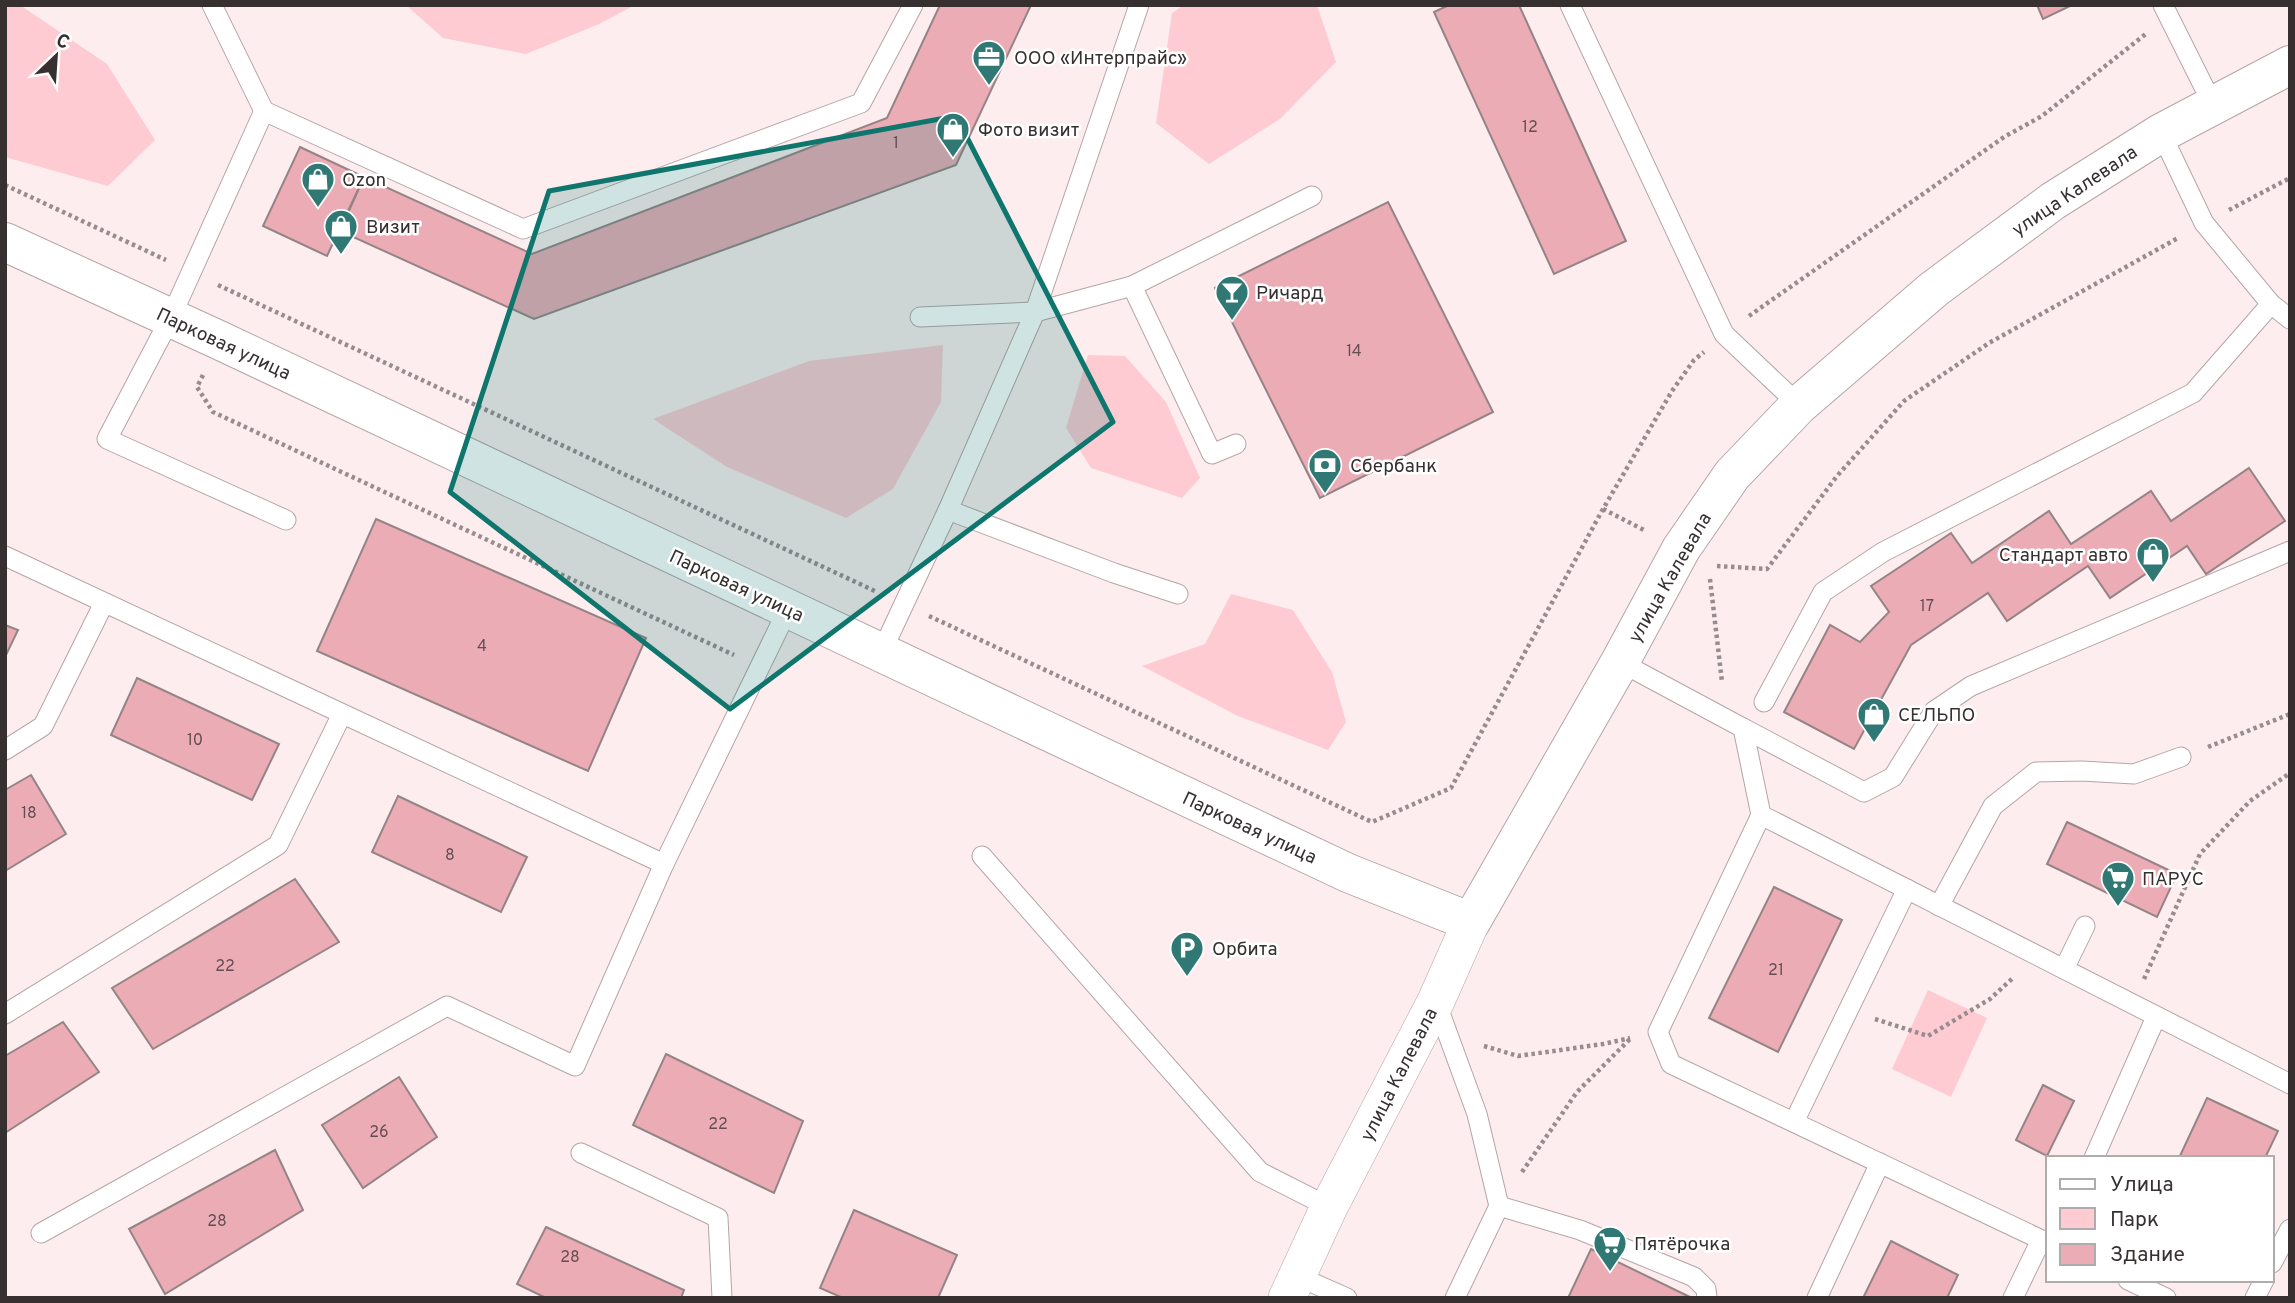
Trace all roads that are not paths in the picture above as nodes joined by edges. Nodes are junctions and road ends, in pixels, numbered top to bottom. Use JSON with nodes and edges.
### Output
{"nodes":[{"id":1,"x":212,"y":5,"type":"edge"},
{"id":2,"x":913,"y":5,"type":"edge"},
{"id":3,"x":1139,"y":5,"type":"edge"},
{"id":4,"x":1570,"y":5,"type":"edge"},
{"id":5,"x":2165,"y":11,"type":"edge"},
{"id":6,"x":2290,"y":65,"type":"edge"},
{"id":7,"x":2213,"y":105,"type":"junction"},
{"id":8,"x":264,"y":111,"type":"junction"},
{"id":9,"x":2161,"y":133,"type":"junction"},
{"id":10,"x":1312,"y":196,"type":"dead end"},
{"id":11,"x":5,"y":242,"type":"edge"},
{"id":12,"x":1132,"y":286,"type":"junction"},
{"id":13,"x":2271,"y":304,"type":"junction"},
{"id":14,"x":1035,"y":312,"type":"junction"},
{"id":15,"x":171,"y":317,"type":"junction"},
{"id":16,"x":920,"y":317,"type":"dead end"},
{"id":17,"x":2290,"y":319,"type":"edge"},
{"id":18,"x":1799,"y":405,"type":"junction"},
{"id":19,"x":1236,"y":444,"type":"dead end"},
{"id":20,"x":948,"y":510,"type":"junction"},
{"id":21,"x":286,"y":520,"type":"dead end"},
{"id":22,"x":2290,"y":551,"type":"edge"},
{"id":23,"x":5,"y":556,"type":"edge"},
{"id":24,"x":1178,"y":594,"type":"dead end"},
{"id":25,"x":104,"y":603,"type":"junction"},
{"id":26,"x":788,"y":610,"type":"junction"},
{"id":27,"x":881,"y":653,"type":"junction"},
{"id":28,"x":1620,"y":662,"type":"junction"},
{"id":29,"x":1764,"y":702,"type":"dead end"},
{"id":30,"x":342,"y":714,"type":"junction"},
{"id":31,"x":1735,"y":723,"type":"junction"},
{"id":32,"x":5,"y":750,"type":"edge"},
{"id":33,"x":2181,"y":757,"type":"road end"},
{"id":34,"x":1761,"y":816,"type":"junction"},
{"id":35,"x":982,"y":856,"type":"dead end"},
{"id":36,"x":664,"y":864,"type":"junction"},
{"id":37,"x":1907,"y":889,"type":"junction"},
{"id":38,"x":1939,"y":906,"type":"junction"},
{"id":39,"x":1471,"y":922,"type":"junction"},
{"id":40,"x":2085,"y":926,"type":"dead end"},
{"id":41,"x":2064,"y":969,"type":"junction"},
{"id":42,"x":1436,"y":1001,"type":"junction"},
{"id":43,"x":5,"y":1014,"type":"edge"},
{"id":44,"x":2156,"y":1017,"type":"junction"},
{"id":45,"x":2290,"y":1084,"type":"edge"},
{"id":46,"x":1794,"y":1122,"type":"junction"},
{"id":47,"x":581,"y":1153,"type":"dead end"},
{"id":48,"x":2095,"y":1156,"type":"edge"},
{"id":49,"x":1880,"y":1163,"type":"junction"},
{"id":50,"x":1499,"y":1206,"type":"junction"},
{"id":51,"x":1329,"y":1207,"type":"junction"},
{"id":52,"x":2290,"y":1228,"type":"edge"},
{"id":53,"x":41,"y":1233,"type":"dead end"},
{"id":54,"x":2045,"y":1241,"type":"edge"},
{"id":55,"x":2274,"y":1259,"type":"edge"},
{"id":56,"x":2132,"y":1282,"type":"edge"},
{"id":57,"x":2263,"y":1282,"type":"edge"},
{"id":58,"x":1292,"y":1287,"type":"edge"},
{"id":59,"x":722,"y":1298,"type":"edge"},
{"id":60,"x":1347,"y":1298,"type":"edge"},
{"id":61,"x":1455,"y":1298,"type":"edge"},
{"id":62,"x":1707,"y":1298,"type":"edge"},
{"id":63,"x":1816,"y":1298,"type":"edge"},
{"id":64,"x":2013,"y":1298,"type":"edge"},
{"id":65,"x":2166,"y":1298,"type":"edge"},
{"id":66,"x":2255,"y":1298,"type":"edge"}],
"edges":[{"from":1,"to":8,"type":"lane"},
{"from":2,"to":8,"type":"lane"},
{"from":3,"to":14,"type":"lane"},
{"from":4,"to":18,"type":"lane"},
{"from":5,"to":7,"type":"lane"},
{"from":6,"to":7,"type":"main road","name":"улица Калевала"},
{"from":7,"to":9,"type":"main road","name":"улица Калевала"},
{"from":8,"to":15,"type":"lane"},
{"from":9,"to":13,"type":"lane"},
{"from":9,"to":18,"type":"main road","name":"улица Калевала"},
{"from":10,"to":12,"type":"lane"},
{"from":11,"to":15,"type":"main road","name":"Парковая улица"},
{"from":12,"to":14,"type":"lane"},
{"from":12,"to":19,"type":"lane"},
{"from":13,"to":17,"type":"lane"},
{"from":13,"to":29,"type":"lane"},
{"from":14,"to":16,"type":"lane"},
{"from":14,"to":20,"type":"lane"},
{"from":15,"to":21,"type":"lane"},
{"from":15,"to":26,"type":"main road","name":"Парковая улица"},
{"from":18,"to":28,"type":"main road","name":"улица Калевала"},
{"from":20,"to":24,"type":"lane"},
{"from":20,"to":27,"type":"lane"},
{"from":22,"to":31,"type":"lane"},
{"from":23,"to":25,"type":"lane"},
{"from":25,"to":30,"type":"lane"},
{"from":25,"to":32,"type":"lane"},
{"from":26,"to":27,"type":"main road","name":"Парковая улица"},
{"from":26,"to":36,"type":"lane"},
{"from":27,"to":39,"type":"main road","name":"Парковая улица"},
{"from":28,"to":31,"type":"lane"},
{"from":28,"to":39,"type":"main road","name":"улица Калевала"},
{"from":30,"to":36,"type":"lane"},
{"from":30,"to":43,"type":"lane"},
{"from":31,"to":34,"type":"lane"},
{"from":33,"to":38,"type":"lane"},
{"from":34,"to":37,"type":"lane"},
{"from":34,"to":46,"type":"lane"},
{"from":35,"to":51,"type":"lane"},
{"from":36,"to":53,"type":"lane"},
{"from":37,"to":38,"type":"lane"},
{"from":37,"to":46,"type":"lane"},
{"from":38,"to":41,"type":"lane"},
{"from":39,"to":42,"type":"street","name":"улица Калевала"},
{"from":40,"to":41,"type":"lane"},
{"from":41,"to":44,"type":"lane"},
{"from":42,"to":50,"type":"lane"},
{"from":42,"to":51,"type":"street","name":"улица Калевала"},
{"from":44,"to":45,"type":"lane"},
{"from":44,"to":48,"type":"lane"},
{"from":46,"to":49,"type":"lane"},
{"from":47,"to":59,"type":"lane"},
{"from":49,"to":54,"type":"lane"},
{"from":49,"to":63,"type":"lane"},
{"from":50,"to":61,"type":"lane"},
{"from":50,"to":62,"type":"lane"},
{"from":51,"to":58,"type":"street","name":"улица Калевала"},
{"from":52,"to":55,"type":"lane"},
{"from":54,"to":64,"type":"lane"},
{"from":56,"to":65,"type":"lane"},
{"from":57,"to":66,"type":"lane"},
{"from":58,"to":60,"type":"lane"}]}
